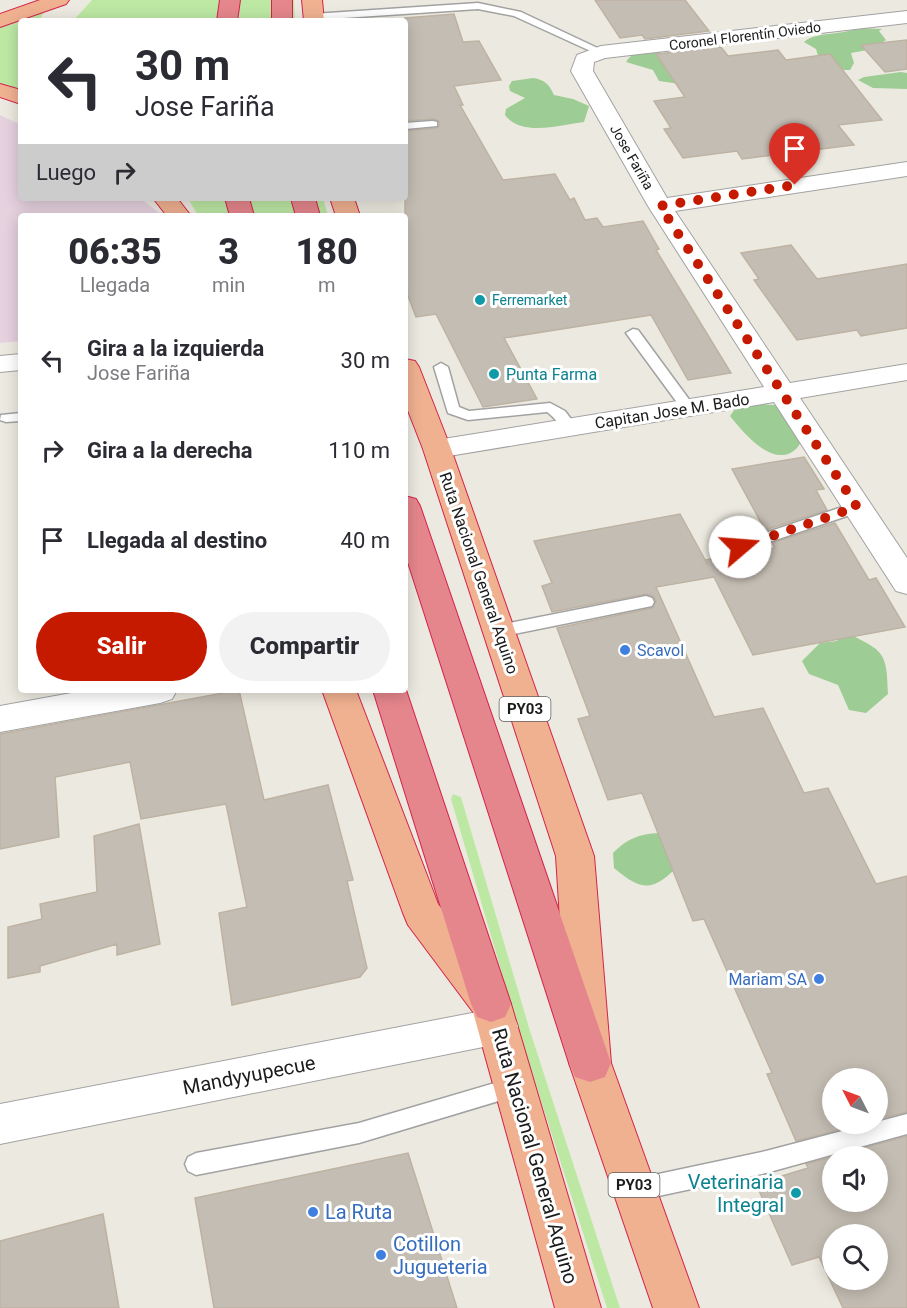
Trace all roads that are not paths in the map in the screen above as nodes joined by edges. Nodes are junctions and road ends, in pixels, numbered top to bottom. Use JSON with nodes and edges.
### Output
{"nodes":[{"id":1,"x":59,"y":0,"type":"edge"},
{"id":2,"x":75,"y":0,"type":"edge"},
{"id":3,"x":230,"y":0,"type":"edge"},
{"id":4,"x":282,"y":0,"type":"edge"},
{"id":5,"x":313,"y":13,"type":"edge"},
{"id":6,"x":907,"y":17,"type":"edge"},
{"id":7,"x":59,"y":18,"type":"edge"},
{"id":8,"x":228,"y":18,"type":"edge"},
{"id":9,"x":282,"y":18,"type":"edge"},
{"id":10,"x":0,"y":21,"type":"edge"},
{"id":11,"x":593,"y":56,"type":"junction"},
{"id":12,"x":0,"y":90,"type":"edge"},
{"id":13,"x":18,"y":96,"type":"edge"},
{"id":14,"x":433,"y":124,"type":"dead end"},
{"id":15,"x":408,"y":126,"type":"edge"},
{"id":16,"x":907,"y":169,"type":"edge"},
{"id":17,"x":167,"y":201,"type":"edge"},
{"id":18,"x":660,"y":206,"type":"junction"},
{"id":19,"x":177,"y":213,"type":"edge"},
{"id":20,"x":633,"y":333,"type":"dead end"},
{"id":21,"x":18,"y":362,"type":"edge"},
{"id":22,"x":0,"y":364,"type":"edge"},
{"id":23,"x":441,"y":368,"type":"dead end"},
{"id":24,"x":408,"y":371,"type":"edge"},
{"id":25,"x":907,"y":372,"type":"edge"},
{"id":26,"x":783,"y":394,"type":"junction"},
{"id":27,"x":435,"y":404,"type":"junction"},
{"id":28,"x":688,"y":409,"type":"junction"},
{"id":29,"x":18,"y":417,"type":"edge"},
{"id":30,"x":6,"y":418,"type":"dead end"},
{"id":31,"x":570,"y":428,"type":"junction"},
{"id":32,"x":437,"y":449,"type":"junction"},
{"id":33,"x":857,"y":507,"type":"junction"},
{"id":34,"x":408,"y":515,"type":"edge"},
{"id":35,"x":740,"y":547,"type":"dead end"},
{"id":36,"x":907,"y":583,"type":"edge"},
{"id":37,"x":646,"y":602,"type":"dead end"},
{"id":38,"x":499,"y":631,"type":"junction"},
{"id":39,"x":143,"y":693,"type":"edge"},
{"id":40,"x":340,"y":693,"type":"edge"},
{"id":41,"x":391,"y":693,"type":"edge"},
{"id":42,"x":0,"y":719,"type":"edge"},
{"id":43,"x":494,"y":1015,"type":"junction"},
{"id":44,"x":590,"y":1063,"type":"junction"},
{"id":45,"x":515,"y":1087,"type":"junction"},
{"id":46,"x":0,"y":1124,"type":"edge"},
{"id":47,"x":907,"y":1124,"type":"edge"},
{"id":48,"x":196,"y":1164,"type":"dead end"},
{"id":49,"x":635,"y":1190,"type":"junction"},
{"id":50,"x":578,"y":1308,"type":"edge"},
{"id":51,"x":676,"y":1308,"type":"edge"}],
"edges":[{"from":1,"to":10,"type":"highway"},
{"from":2,"to":7,"type":"highway"},
{"from":3,"to":8,"type":"highway"},
{"from":4,"to":9,"type":"highway"},
{"from":5,"to":11,"type":"lane"},
{"from":6,"to":11,"type":"street","name":"Coronel Florentín Oviedo"},
{"from":11,"to":18,"type":"street","name":"Jose Fariña"},
{"from":12,"to":13,"type":"highway"},
{"from":14,"to":15,"type":"lane"},
{"from":16,"to":18,"type":"street"},
{"from":17,"to":19,"type":"highway"},
{"from":18,"to":26,"type":"street","name":"Jose Fariña"},
{"from":20,"to":28,"type":"lane"},
{"from":21,"to":22,"type":"street"},
{"from":23,"to":27,"type":"lane"},
{"from":24,"to":27,"type":"highway","name":"Ruta Nacional General Aquino","number":"PY03"},
{"from":25,"to":26,"type":"street","name":"Capitan Jose M. Bado"},
{"from":26,"to":28,"type":"street","name":"Capitan Jose M. Bado"},
{"from":26,"to":33,"type":"street","name":"Jose Fariña"},
{"from":27,"to":31,"type":"lane"},
{"from":27,"to":32,"type":"highway","name":"Ruta Nacional General Aquino","number":"PY03"},
{"from":28,"to":31,"type":"street","name":"Capitan Jose M. Bado"},
{"from":29,"to":30,"type":"lane"},
{"from":31,"to":32,"type":"street","name":"Capitan Jose M. Bado"},
{"from":32,"to":38,"type":"highway","name":"Ruta Nacional General Aquino","number":"PY03"},
{"from":33,"to":35,"type":"lane"},
{"from":33,"to":36,"type":"street","name":"Jose Fariña"},
{"from":34,"to":44,"type":"highway","name":"Ruta Nacional General Aquino","number":"PY03"},
{"from":37,"to":38,"type":"lane"},
{"from":38,"to":44,"type":"highway","name":"Ruta Nacional General Aquino","number":"PY03"},
{"from":39,"to":42,"type":"street"},
{"from":40,"to":43,"type":"highway","name":"Ruta Nacional General Aquino"},
{"from":41,"to":43,"type":"highway","name":"Ruta Nacional General Aquino"},
{"from":43,"to":45,"type":"highway","name":"Ruta Nacional General Aquino"},
{"from":43,"to":46,"type":"street","name":"Mandyyupecue"},
{"from":44,"to":49,"type":"highway","name":"Ruta Nacional General Aquino","number":"PY03"},
{"from":45,"to":48,"type":"lane"},
{"from":45,"to":50,"type":"highway","name":"Ruta Nacional General Aquino"},
{"from":47,"to":49,"type":"lane"},
{"from":49,"to":51,"type":"highway","name":"Ruta Nacional General Aquino","number":"PY03"}]}
